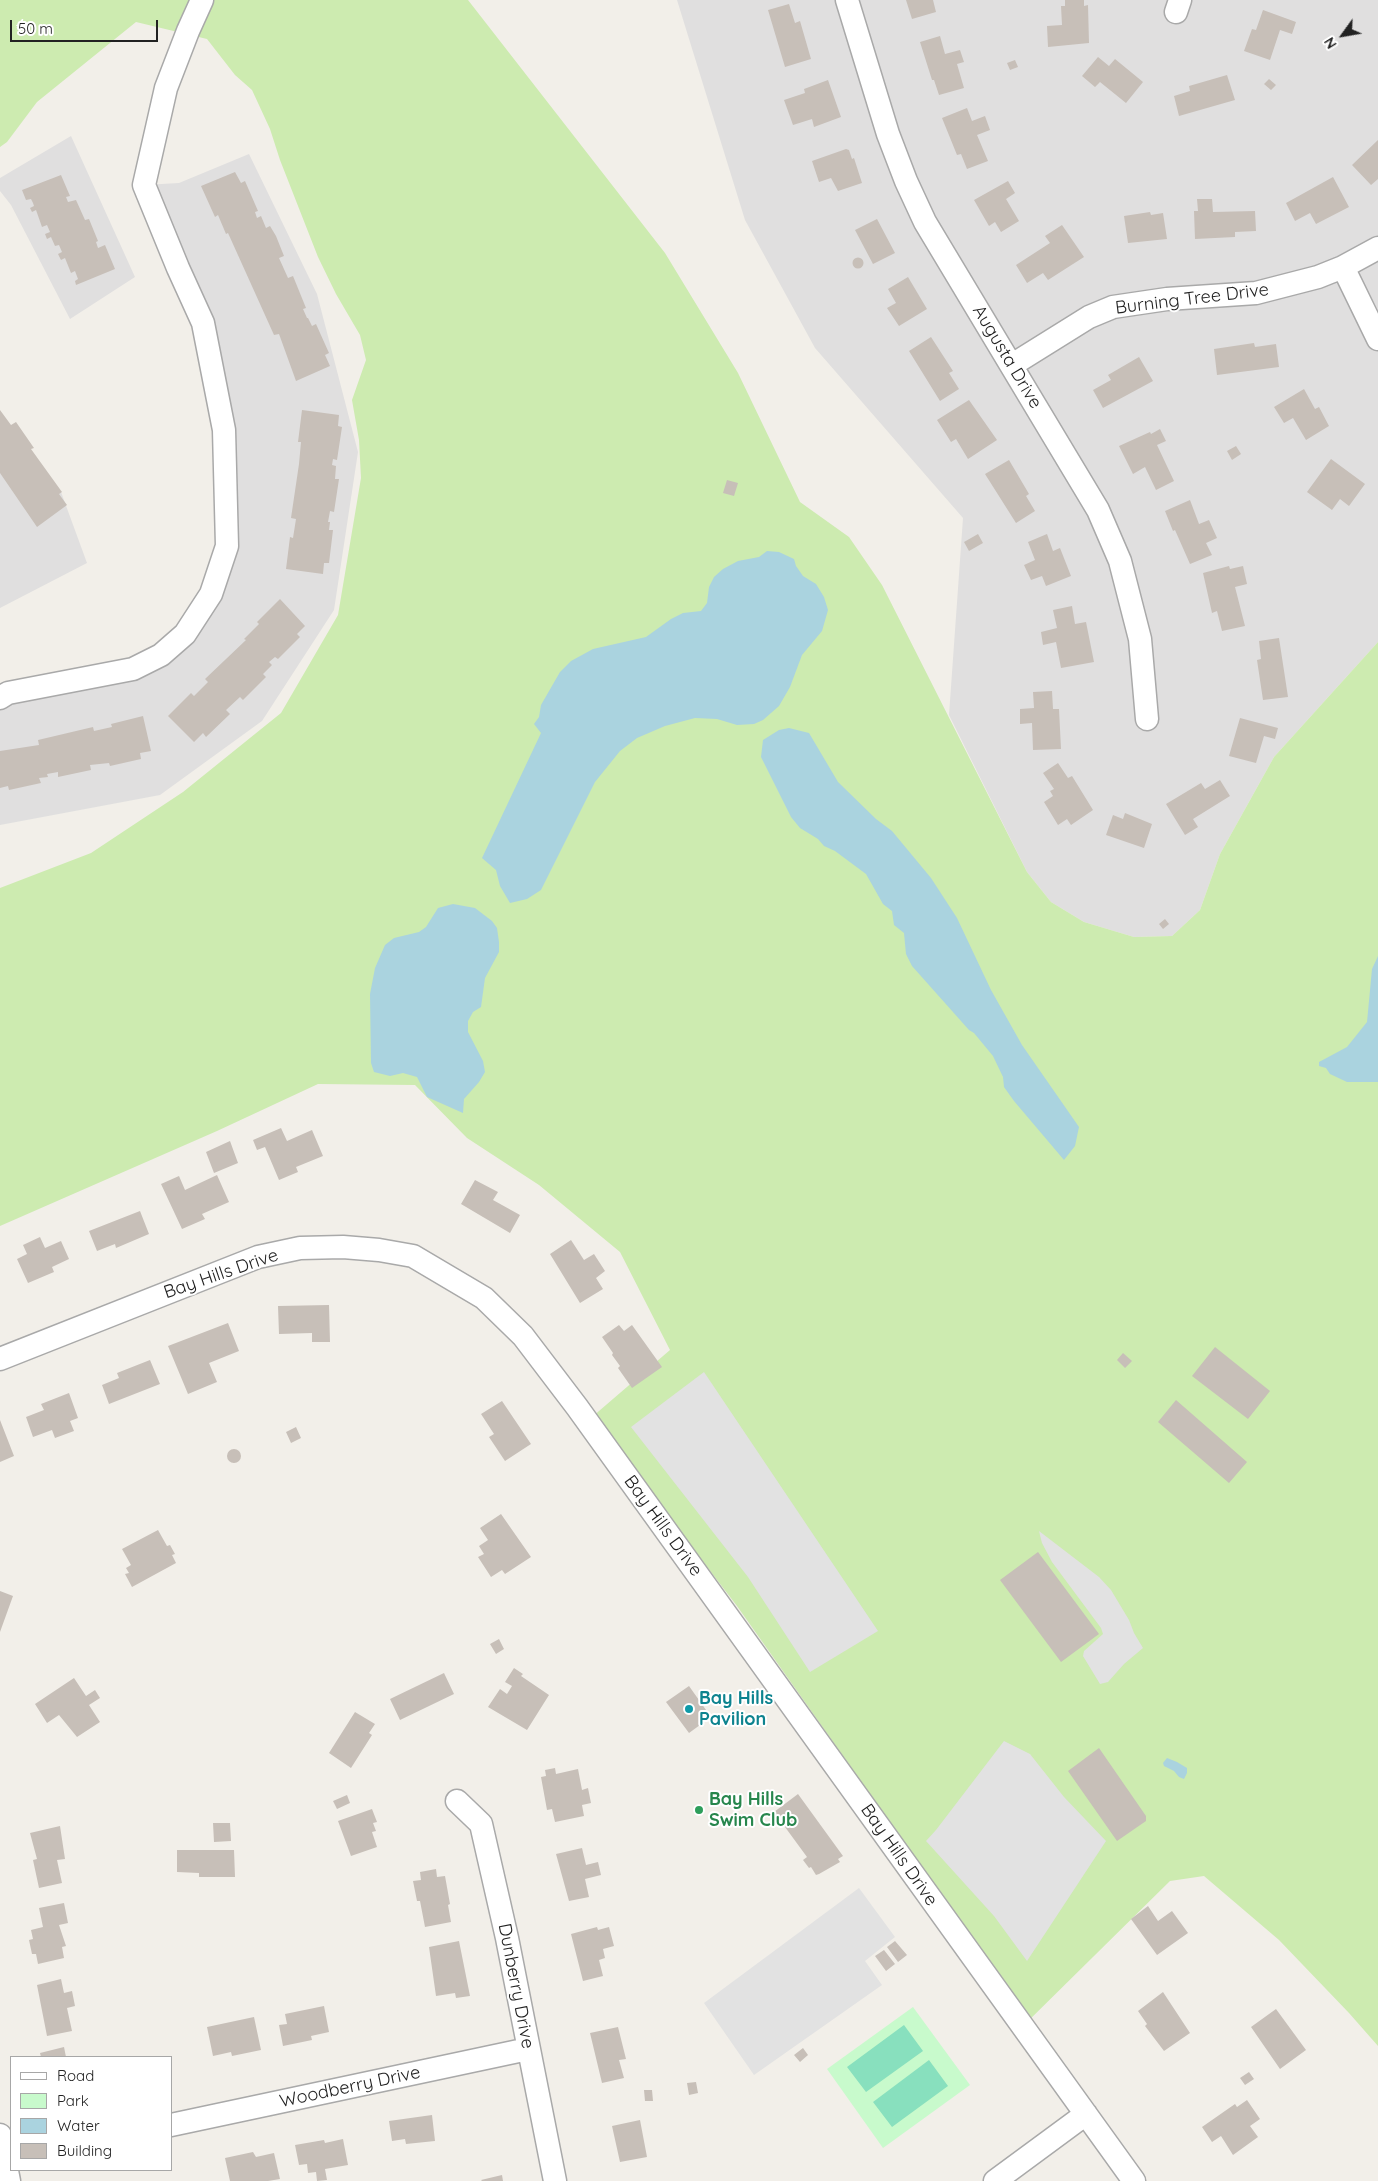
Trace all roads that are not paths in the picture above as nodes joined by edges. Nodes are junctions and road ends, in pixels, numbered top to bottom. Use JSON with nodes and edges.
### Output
{"nodes":[{"id":1,"x":202,"y":0,"type":"edge"},
{"id":2,"x":847,"y":0,"type":"edge"},
{"id":3,"x":1378,"y":248,"type":"edge"},
{"id":4,"x":1344,"y":267,"type":"junction"},
{"id":5,"x":1378,"y":339,"type":"edge"},
{"id":6,"x":1012,"y":365,"type":"junction"},
{"id":7,"x":0,"y":698,"type":"edge"},
{"id":8,"x":1147,"y":719,"type":"dead end"},
{"id":9,"x":0,"y":1359,"type":"edge"},
{"id":10,"x":457,"y":1801,"type":"dead end"},
{"id":11,"x":528,"y":2050,"type":"junction"},
{"id":12,"x":1086,"y":2114,"type":"junction"},
{"id":13,"x":172,"y":2125,"type":"edge"},
{"id":14,"x":0,"y":2135,"type":"edge"},
{"id":15,"x":8,"y":2166,"type":"edge"},
{"id":16,"x":555,"y":2181,"type":"edge"},
{"id":17,"x":995,"y":2181,"type":"edge"},
{"id":18,"x":1134,"y":2181,"type":"edge"}],
"edges":[{"from":1,"to":7,"type":"street"},
{"from":2,"to":6,"type":"street","name":"Augusta Drive"},
{"from":3,"to":4,"type":"street","name":"Burning Tree Drive"},
{"from":4,"to":5,"type":"street"},
{"from":4,"to":6,"type":"street","name":"Burning Tree Drive"},
{"from":6,"to":8,"type":"street","name":"Augusta Drive"},
{"from":9,"to":12,"type":"street","name":"Bay Hills Drive"},
{"from":10,"to":11,"type":"street","name":"Dunberry Drive"},
{"from":11,"to":13,"type":"street","name":"Woodberry Drive"},
{"from":11,"to":16,"type":"street","name":"Dunberry Drive"},
{"from":12,"to":17,"type":"street"},
{"from":12,"to":18,"type":"street","name":"Bay Hills Drive"},
{"from":14,"to":15,"type":"street"}]}
